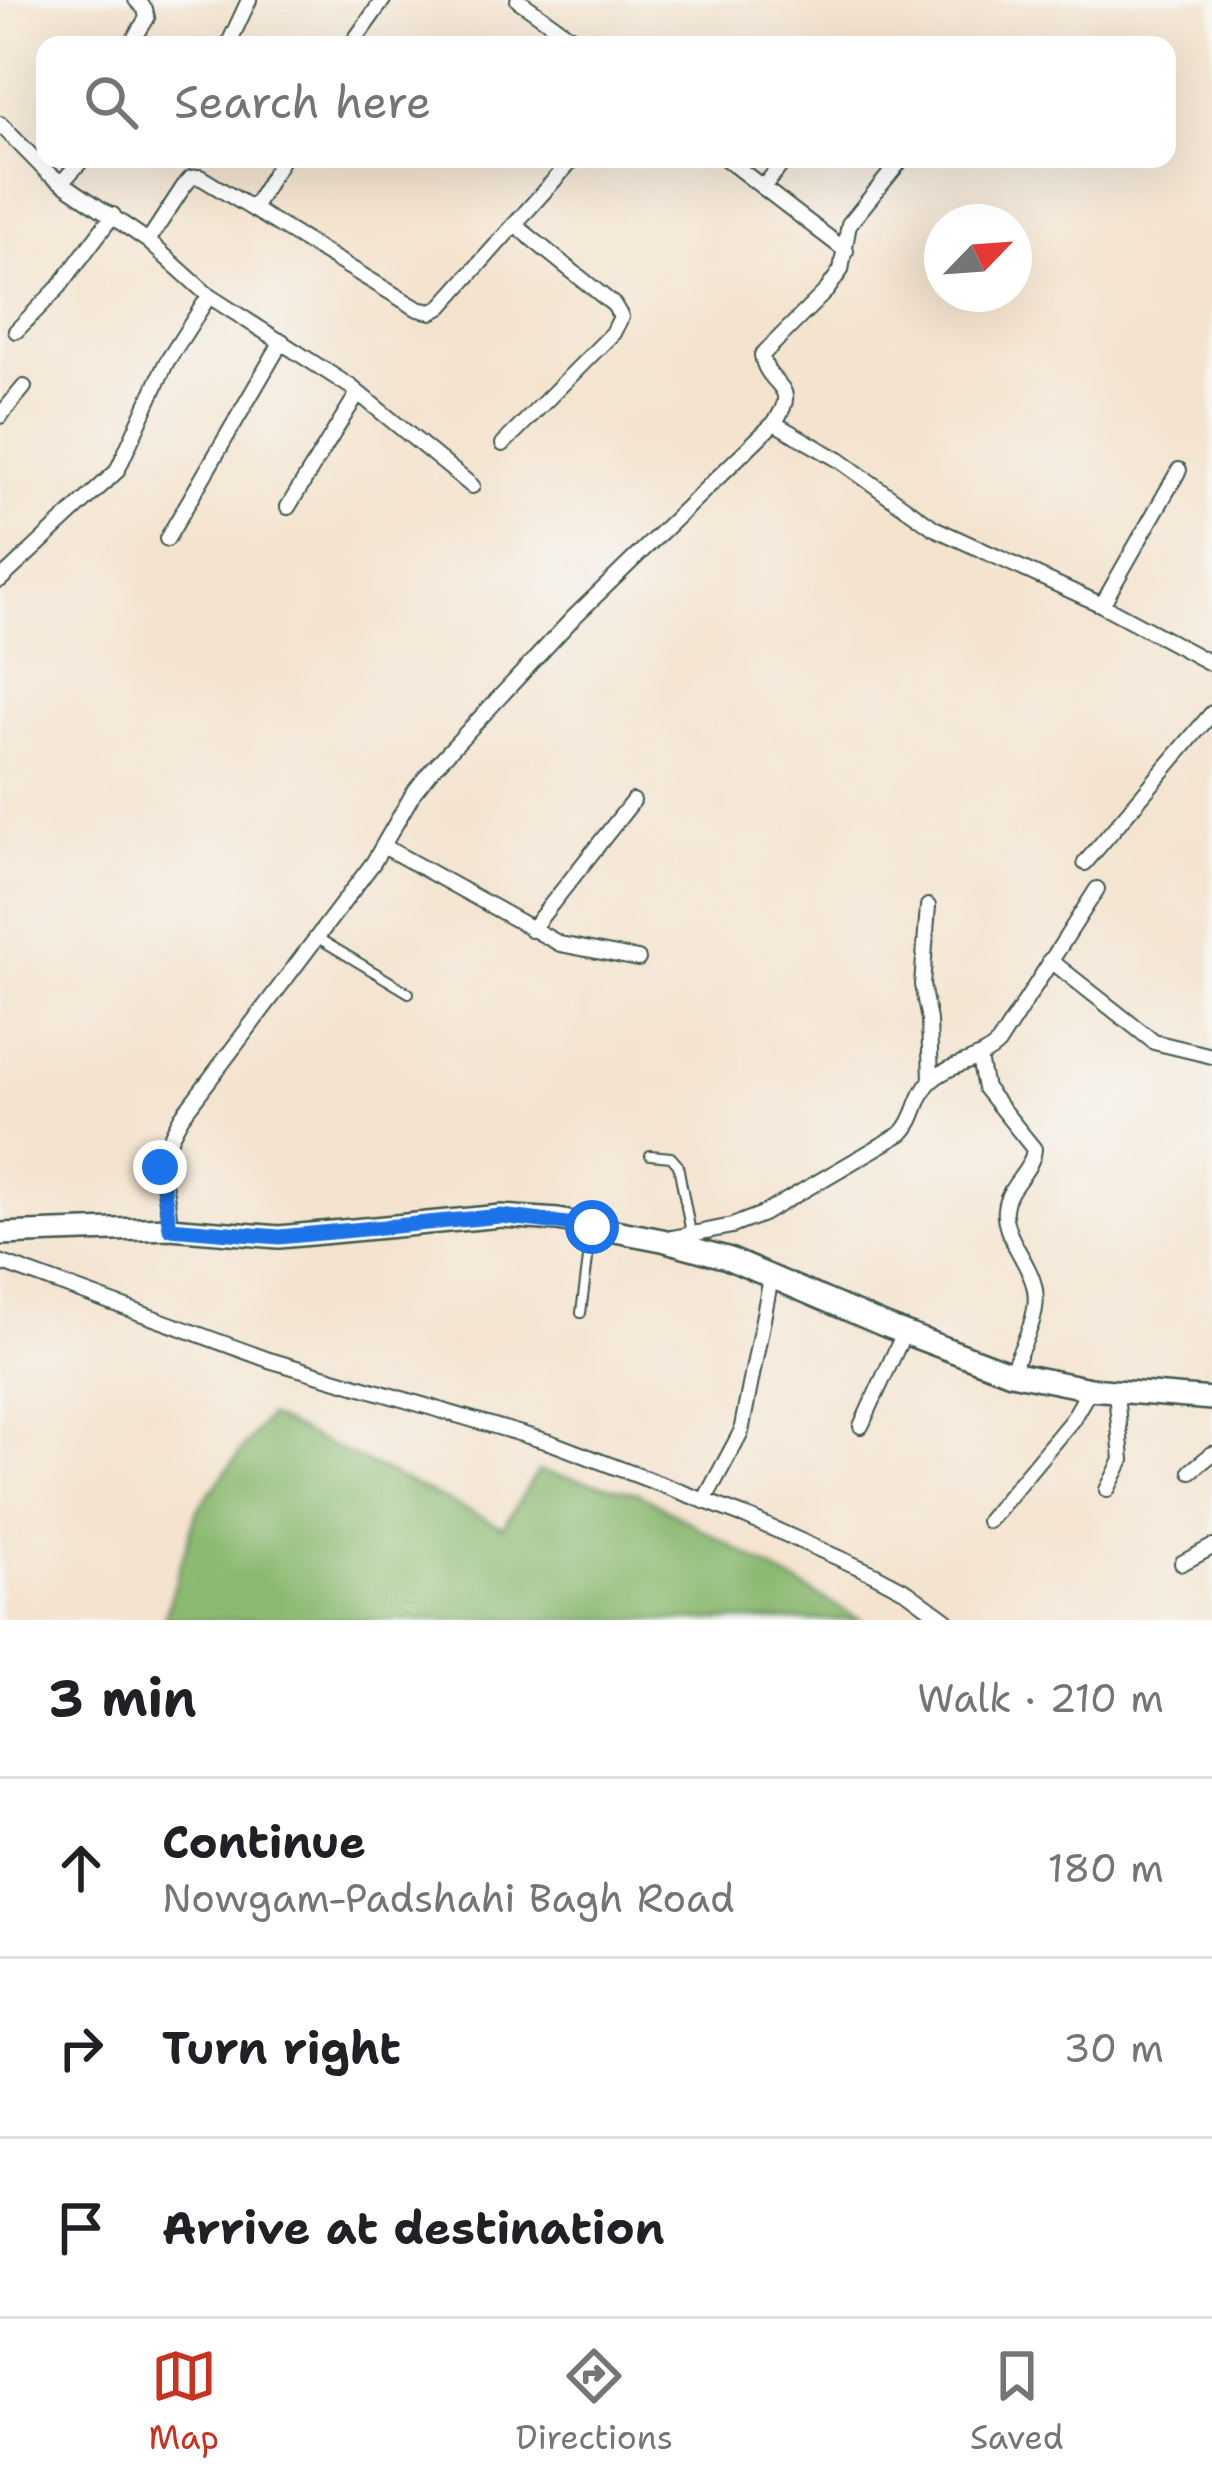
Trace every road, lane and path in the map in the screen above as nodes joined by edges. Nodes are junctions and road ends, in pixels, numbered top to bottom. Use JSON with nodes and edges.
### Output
{"nodes":[{"id":1,"x":136,"y":0,"type":"edge"},
{"id":2,"x":249,"y":0,"type":"edge"},
{"id":3,"x":383,"y":0,"type":"edge"},
{"id":4,"x":518,"y":0,"type":"edge"},
{"id":5,"x":135,"y":36,"type":"edge"},
{"id":6,"x":231,"y":36,"type":"edge"},
{"id":7,"x":357,"y":36,"type":"edge"},
{"id":8,"x":569,"y":36,"type":"edge"},
{"id":9,"x":0,"y":124,"type":"edge"},
{"id":10,"x":36,"y":162,"type":"edge"},
{"id":11,"x":44,"y":168,"type":"edge"},
{"id":12,"x":75,"y":168,"type":"edge"},
{"id":13,"x":278,"y":168,"type":"edge"},
{"id":14,"x":565,"y":168,"type":"edge"},
{"id":15,"x":738,"y":168,"type":"edge"},
{"id":16,"x":779,"y":168,"type":"edge"},
{"id":17,"x":895,"y":168,"type":"edge"},
{"id":18,"x":62,"y":182,"type":"junction"},
{"id":19,"x":764,"y":188,"type":"junction"},
{"id":20,"x":253,"y":209,"type":"junction"},
{"id":21,"x":113,"y":215,"type":"junction"},
{"id":22,"x":515,"y":225,"type":"junction"},
{"id":23,"x":148,"y":241,"type":"junction"},
{"id":24,"x":846,"y":251,"type":"junction"},
{"id":25,"x":208,"y":296,"type":"junction"},
{"id":26,"x":16,"y":331,"type":"dead end"},
{"id":27,"x":282,"y":341,"type":"junction"},
{"id":28,"x":24,"y":387,"type":"dead end"},
{"id":29,"x":358,"y":392,"type":"junction"},
{"id":30,"x":0,"y":416,"type":"edge"},
{"id":31,"x":774,"y":423,"type":"junction"},
{"id":32,"x":503,"y":444,"type":"dead end"},
{"id":33,"x":1179,"y":470,"type":"dead end"},
{"id":34,"x":472,"y":486,"type":"dead end"},
{"id":35,"x":288,"y":507,"type":"dead end"},
{"id":36,"x":167,"y":539,"type":"dead end"},
{"id":37,"x":0,"y":580,"type":"edge"},
{"id":38,"x":1102,"y":605,"type":"junction"},
{"id":39,"x":1212,"y":664,"type":"edge"},
{"id":40,"x":1212,"y":713,"type":"edge"},
{"id":41,"x":633,"y":801,"type":"dead end"},
{"id":42,"x":383,"y":846,"type":"junction"},
{"id":43,"x":1085,"y":863,"type":"dead end"},
{"id":44,"x":1097,"y":889,"type":"dead end"},
{"id":45,"x":928,"y":906,"type":"dead end"},
{"id":46,"x":531,"y":930,"type":"junction"},
{"id":47,"x":316,"y":938,"type":"junction"},
{"id":48,"x":638,"y":959,"type":"dead end"},
{"id":49,"x":1049,"y":960,"type":"junction"},
{"id":50,"x":409,"y":993,"type":"dead end"},
{"id":51,"x":1212,"y":1056,"type":"edge"},
{"id":52,"x":979,"y":1059,"type":"junction"},
{"id":53,"x":931,"y":1081,"type":"junction"},
{"id":54,"x":650,"y":1155,"type":"dead end"},
{"id":55,"x":592,"y":1227,"type":"junction"},
{"id":56,"x":170,"y":1228,"type":"junction"},
{"id":57,"x":0,"y":1234,"type":"edge"},
{"id":58,"x":692,"y":1234,"type":"junction"},
{"id":59,"x":662,"y":1240,"type":"junction"},
{"id":60,"x":0,"y":1262,"type":"edge"},
{"id":61,"x":771,"y":1278,"type":"junction"},
{"id":62,"x":580,"y":1313,"type":"dead end"},
{"id":63,"x":904,"y":1333,"type":"junction"},
{"id":64,"x":1011,"y":1373,"type":"junction"},
{"id":65,"x":1090,"y":1389,"type":"junction"},
{"id":66,"x":1116,"y":1392,"type":"junction"},
{"id":67,"x":1212,"y":1399,"type":"edge"},
{"id":68,"x":861,"y":1426,"type":"dead end"},
{"id":69,"x":1212,"y":1454,"type":"edge"},
{"id":70,"x":1191,"y":1471,"type":"dead end"},
{"id":71,"x":1108,"y":1490,"type":"dead end"},
{"id":72,"x":704,"y":1501,"type":"junction"},
{"id":73,"x":988,"y":1521,"type":"dead end"},
{"id":74,"x":1212,"y":1547,"type":"edge"},
{"id":75,"x":1182,"y":1563,"type":"dead end"},
{"id":76,"x":946,"y":1620,"type":"edge"}],
"edges":[{"from":1,"to":5,"type":"street"},
{"from":2,"to":6,"type":"street"},
{"from":3,"to":7,"type":"street"},
{"from":4,"to":8,"type":"street"},
{"from":9,"to":10,"type":"street"},
{"from":11,"to":18,"type":"street"},
{"from":12,"to":18,"type":"street"},
{"from":13,"to":20,"type":"street"},
{"from":14,"to":22,"type":"street"},
{"from":15,"to":19,"type":"street"},
{"from":16,"to":19,"type":"street"},
{"from":17,"to":24,"type":"street"},
{"from":18,"to":21,"type":"street"},
{"from":19,"to":24,"type":"street"},
{"from":20,"to":22,"type":"street"},
{"from":20,"to":23,"type":"street"},
{"from":21,"to":23,"type":"street"},
{"from":21,"to":26,"type":"street"},
{"from":22,"to":32,"type":"street"},
{"from":23,"to":25,"type":"street"},
{"from":24,"to":31,"type":"street"},
{"from":25,"to":27,"type":"street"},
{"from":25,"to":37,"type":"street"},
{"from":27,"to":29,"type":"street"},
{"from":27,"to":36,"type":"street"},
{"from":28,"to":30,"type":"street"},
{"from":29,"to":34,"type":"street"},
{"from":29,"to":35,"type":"street"},
{"from":31,"to":38,"type":"street"},
{"from":31,"to":42,"type":"street"},
{"from":33,"to":38,"type":"street"},
{"from":38,"to":39,"type":"street"},
{"from":40,"to":43,"type":"street"},
{"from":41,"to":46,"type":"street"},
{"from":42,"to":46,"type":"street"},
{"from":42,"to":47,"type":"street"},
{"from":44,"to":49,"type":"street"},
{"from":45,"to":53,"type":"street"},
{"from":46,"to":48,"type":"street"},
{"from":47,"to":50,"type":"lane"},
{"from":47,"to":56,"type":"street"},
{"from":49,"to":51,"type":"street"},
{"from":49,"to":52,"type":"street"},
{"from":52,"to":53,"type":"street"},
{"from":52,"to":64,"type":"street"},
{"from":53,"to":58,"type":"street"},
{"from":54,"to":58,"type":"lane"},
{"from":55,"to":56,"type":"main road"},
{"from":55,"to":59,"type":"main road"},
{"from":55,"to":62,"type":"lane"},
{"from":56,"to":57,"type":"main road"},
{"from":58,"to":59,"type":"street"},
{"from":59,"to":61,"type":"main road"},
{"from":60,"to":72,"type":"street"},
{"from":61,"to":63,"type":"main road"},
{"from":61,"to":72,"type":"street"},
{"from":63,"to":64,"type":"main road"},
{"from":63,"to":68,"type":"street"},
{"from":64,"to":65,"type":"main road"},
{"from":65,"to":66,"type":"main road"},
{"from":65,"to":73,"type":"street"},
{"from":66,"to":67,"type":"main road"},
{"from":66,"to":71,"type":"street"},
{"from":69,"to":70,"type":"street"},
{"from":72,"to":76,"type":"street"},
{"from":74,"to":75,"type":"street"}]}
